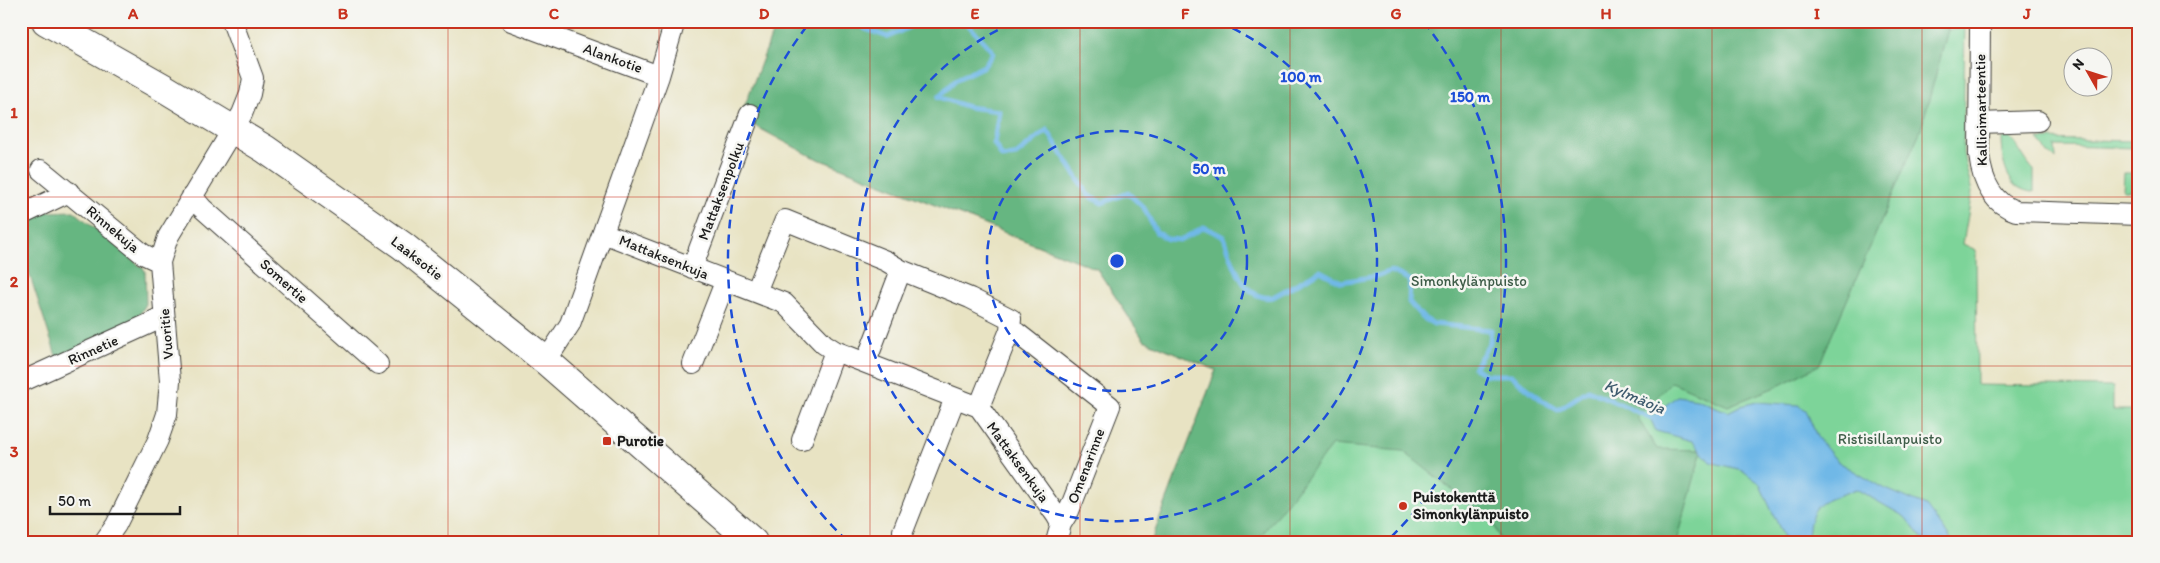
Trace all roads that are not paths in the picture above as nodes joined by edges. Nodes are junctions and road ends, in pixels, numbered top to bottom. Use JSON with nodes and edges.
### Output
{"nodes":[{"id":1,"x":46,"y":21,"type":"edge"},
{"id":2,"x":232,"y":21,"type":"edge"},
{"id":3,"x":511,"y":21,"type":"edge"},
{"id":4,"x":675,"y":21,"type":"edge"},
{"id":5,"x":1980,"y":21,"type":"edge"},
{"id":6,"x":659,"y":76,"type":"junction"},
{"id":7,"x":750,"y":114,"type":"dead end"},
{"id":8,"x":2038,"y":121,"type":"dead end"},
{"id":9,"x":1979,"y":123,"type":"junction"},
{"id":10,"x":232,"y":130,"type":"junction"},
{"id":11,"x":41,"y":170,"type":"dead end"},
{"id":12,"x":69,"y":192,"type":"junction"},
{"id":13,"x":192,"y":196,"type":"junction"},
{"id":14,"x":21,"y":215,"type":"edge"},
{"id":15,"x":2139,"y":215,"type":"edge"},
{"id":16,"x":603,"y":233,"type":"junction"},
{"id":17,"x":160,"y":262,"type":"junction"},
{"id":18,"x":692,"y":268,"type":"junction"},
{"id":19,"x":901,"y":270,"type":"junction"},
{"id":20,"x":725,"y":282,"type":"junction"},
{"id":21,"x":756,"y":292,"type":"junction"},
{"id":22,"x":164,"y":318,"type":"junction"},
{"id":23,"x":1010,"y":330,"type":"junction"},
{"id":24,"x":835,"y":351,"type":"junction"},
{"id":25,"x":546,"y":361,"type":"junction"},
{"id":26,"x":866,"y":362,"type":"junction"},
{"id":27,"x":378,"y":364,"type":"dead end"},
{"id":28,"x":693,"y":364,"type":"dead end"},
{"id":29,"x":21,"y":382,"type":"edge"},
{"id":30,"x":955,"y":398,"type":"junction"},
{"id":31,"x":979,"y":407,"type":"junction"},
{"id":32,"x":802,"y":440,"type":"dead end"},
{"id":33,"x":903,"y":531,"type":"dead end"},
{"id":34,"x":1058,"y":533,"type":"edge"},
{"id":35,"x":104,"y":542,"type":"edge"},
{"id":36,"x":753,"y":542,"type":"edge"}],
"edges":[{"from":1,"to":10,"type":"main road","name":"Laaksotie"},
{"from":2,"to":10,"type":"street","name":"Vuoritie"},
{"from":3,"to":6,"type":"street","name":"Alankotie"},
{"from":4,"to":6,"type":"street"},
{"from":5,"to":9,"type":"street","name":"Kallioimarteentie"},
{"from":6,"to":16,"type":"street"},
{"from":7,"to":18,"type":"street","name":"Mattaksenpolku"},
{"from":8,"to":9,"type":"street"},
{"from":9,"to":15,"type":"street","name":"Kallioimarteentie"},
{"from":10,"to":13,"type":"street","name":"Vuoritie"},
{"from":10,"to":25,"type":"main road","name":"Laaksotie"},
{"from":11,"to":12,"type":"street","name":"Rinnekuja"},
{"from":12,"to":14,"type":"street"},
{"from":12,"to":17,"type":"street","name":"Rinnekuja"},
{"from":13,"to":17,"type":"street","name":"Vuoritie"},
{"from":13,"to":27,"type":"street","name":"Somertie"},
{"from":16,"to":18,"type":"street","name":"Mattaksenkuja"},
{"from":16,"to":25,"type":"street"},
{"from":17,"to":22,"type":"street","name":"Vuoritie"},
{"from":18,"to":20,"type":"street","name":"Mattaksenkuja"},
{"from":19,"to":21,"type":"street"},
{"from":19,"to":23,"type":"street"},
{"from":19,"to":26,"type":"street"},
{"from":20,"to":21,"type":"street","name":"Mattaksenkuja"},
{"from":20,"to":28,"type":"street","name":"Mattaksenkuja"},
{"from":21,"to":24,"type":"street","name":"Mattaksenkuja"},
{"from":22,"to":29,"type":"street","name":"Rinnetie"},
{"from":22,"to":35,"type":"street","name":"Vuoritie"},
{"from":23,"to":31,"type":"street"},
{"from":23,"to":34,"type":"street","name":"Omenarinne"},
{"from":24,"to":26,"type":"street","name":"Mattaksenkuja"},
{"from":24,"to":32,"type":"street"},
{"from":25,"to":36,"type":"main road","name":"Laaksotie"},
{"from":26,"to":30,"type":"street","name":"Mattaksenkuja"},
{"from":30,"to":31,"type":"street","name":"Mattaksenkuja"},
{"from":30,"to":33,"type":"street"},
{"from":31,"to":34,"type":"street","name":"Mattaksenkuja"}]}
